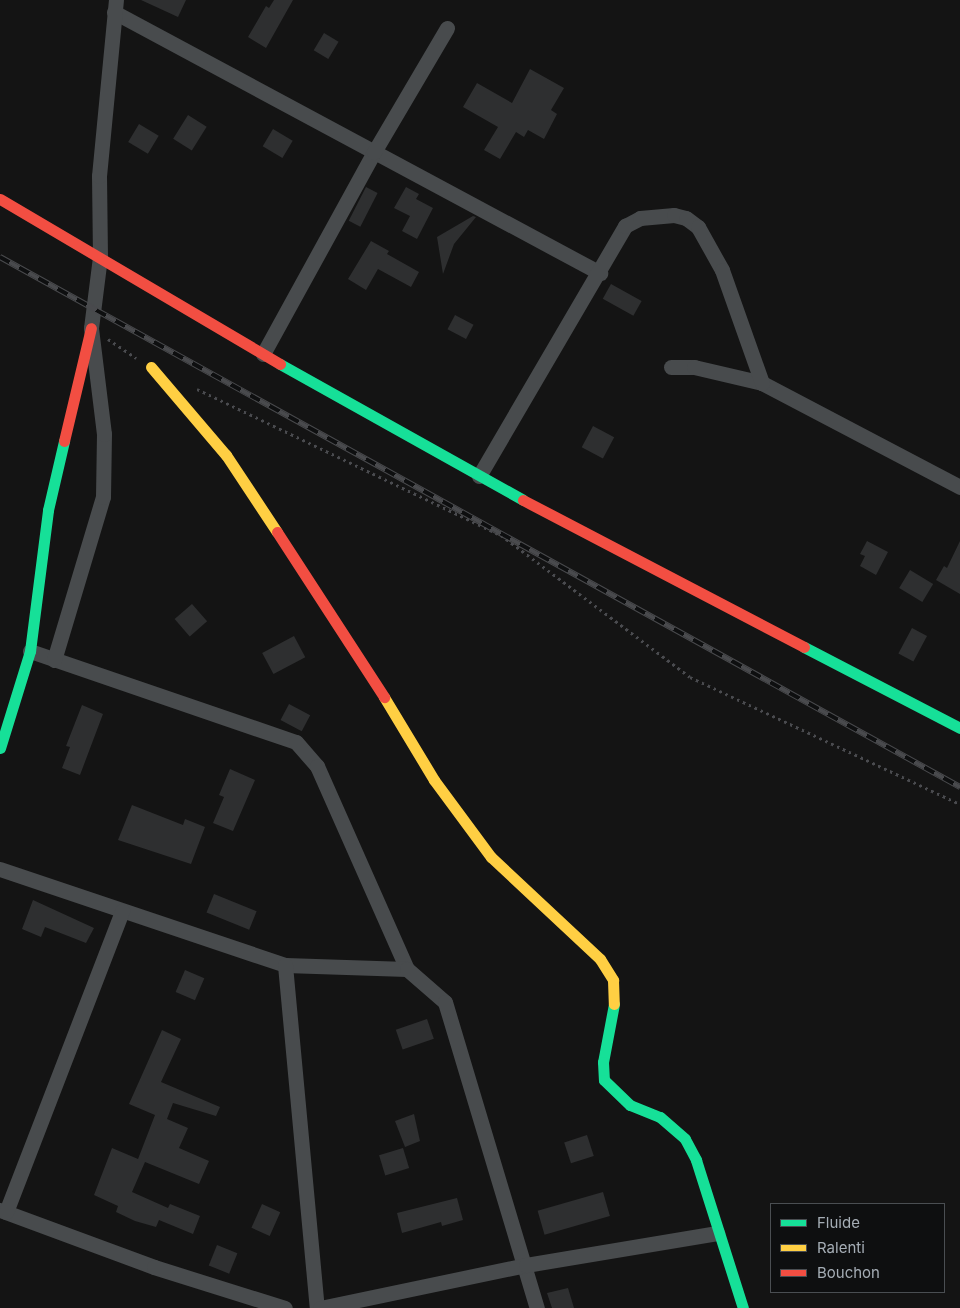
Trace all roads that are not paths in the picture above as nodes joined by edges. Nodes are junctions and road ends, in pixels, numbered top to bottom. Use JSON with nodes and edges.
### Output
{"nodes":[{"id":1,"x":115,"y":6,"type":"edge"},
{"id":2,"x":447,"y":28,"type":"dead end"},
{"id":3,"x":374,"y":152,"type":"junction"},
{"id":4,"x":0,"y":199,"type":"edge"},
{"id":5,"x":100,"y":257,"type":"junction"},
{"id":6,"x":600,"y":273,"type":"junction"},
{"id":7,"x":91,"y":328,"type":"junction"},
{"id":8,"x":264,"y":354,"type":"junction"},
{"id":9,"x":151,"y":367,"type":"road end"},
{"id":10,"x":671,"y":367,"type":"dead end"},
{"id":11,"x":762,"y":383,"type":"junction"},
{"id":12,"x":479,"y":476,"type":"junction"},
{"id":13,"x":960,"y":487,"type":"edge"},
{"id":14,"x":30,"y":651,"type":"junction"},
{"id":15,"x":54,"y":660,"type":"junction"},
{"id":16,"x":960,"y":728,"type":"edge"},
{"id":17,"x":0,"y":748,"type":"edge"},
{"id":18,"x":0,"y":869,"type":"edge"},
{"id":19,"x":122,"y":911,"type":"junction"},
{"id":20,"x":285,"y":965,"type":"junction"},
{"id":21,"x":407,"y":969,"type":"junction"},
{"id":22,"x":3,"y":1211,"type":"edge"},
{"id":23,"x":717,"y":1233,"type":"junction"},
{"id":24,"x":526,"y":1265,"type":"junction"},
{"id":25,"x":285,"y":1308,"type":"edge"},
{"id":26,"x":319,"y":1308,"type":"edge"},
{"id":27,"x":537,"y":1308,"type":"edge"},
{"id":28,"x":743,"y":1308,"type":"edge"}],
"edges":[{"from":1,"to":3,"type":"street"},
{"from":1,"to":5,"type":"street"},
{"from":2,"to":3,"type":"street"},
{"from":3,"to":6,"type":"street"},
{"from":3,"to":8,"type":"street"},
{"from":4,"to":5,"type":"street"},
{"from":5,"to":7,"type":"street"},
{"from":5,"to":8,"type":"street"},
{"from":6,"to":11,"type":"street"},
{"from":6,"to":12,"type":"street"},
{"from":7,"to":14,"type":"street"},
{"from":7,"to":15,"type":"street"},
{"from":8,"to":12,"type":"street"},
{"from":9,"to":23,"type":"street"},
{"from":10,"to":11,"type":"street"},
{"from":11,"to":13,"type":"street"},
{"from":12,"to":16,"type":"street"},
{"from":14,"to":15,"type":"street"},
{"from":14,"to":17,"type":"street"},
{"from":15,"to":21,"type":"street"},
{"from":18,"to":19,"type":"street"},
{"from":19,"to":20,"type":"street"},
{"from":19,"to":22,"type":"street"},
{"from":20,"to":21,"type":"street"},
{"from":20,"to":26,"type":"street"},
{"from":21,"to":24,"type":"street"},
{"from":22,"to":25,"type":"street"},
{"from":23,"to":24,"type":"street"},
{"from":23,"to":28,"type":"street"},
{"from":24,"to":26,"type":"street"},
{"from":24,"to":27,"type":"street"}]}
